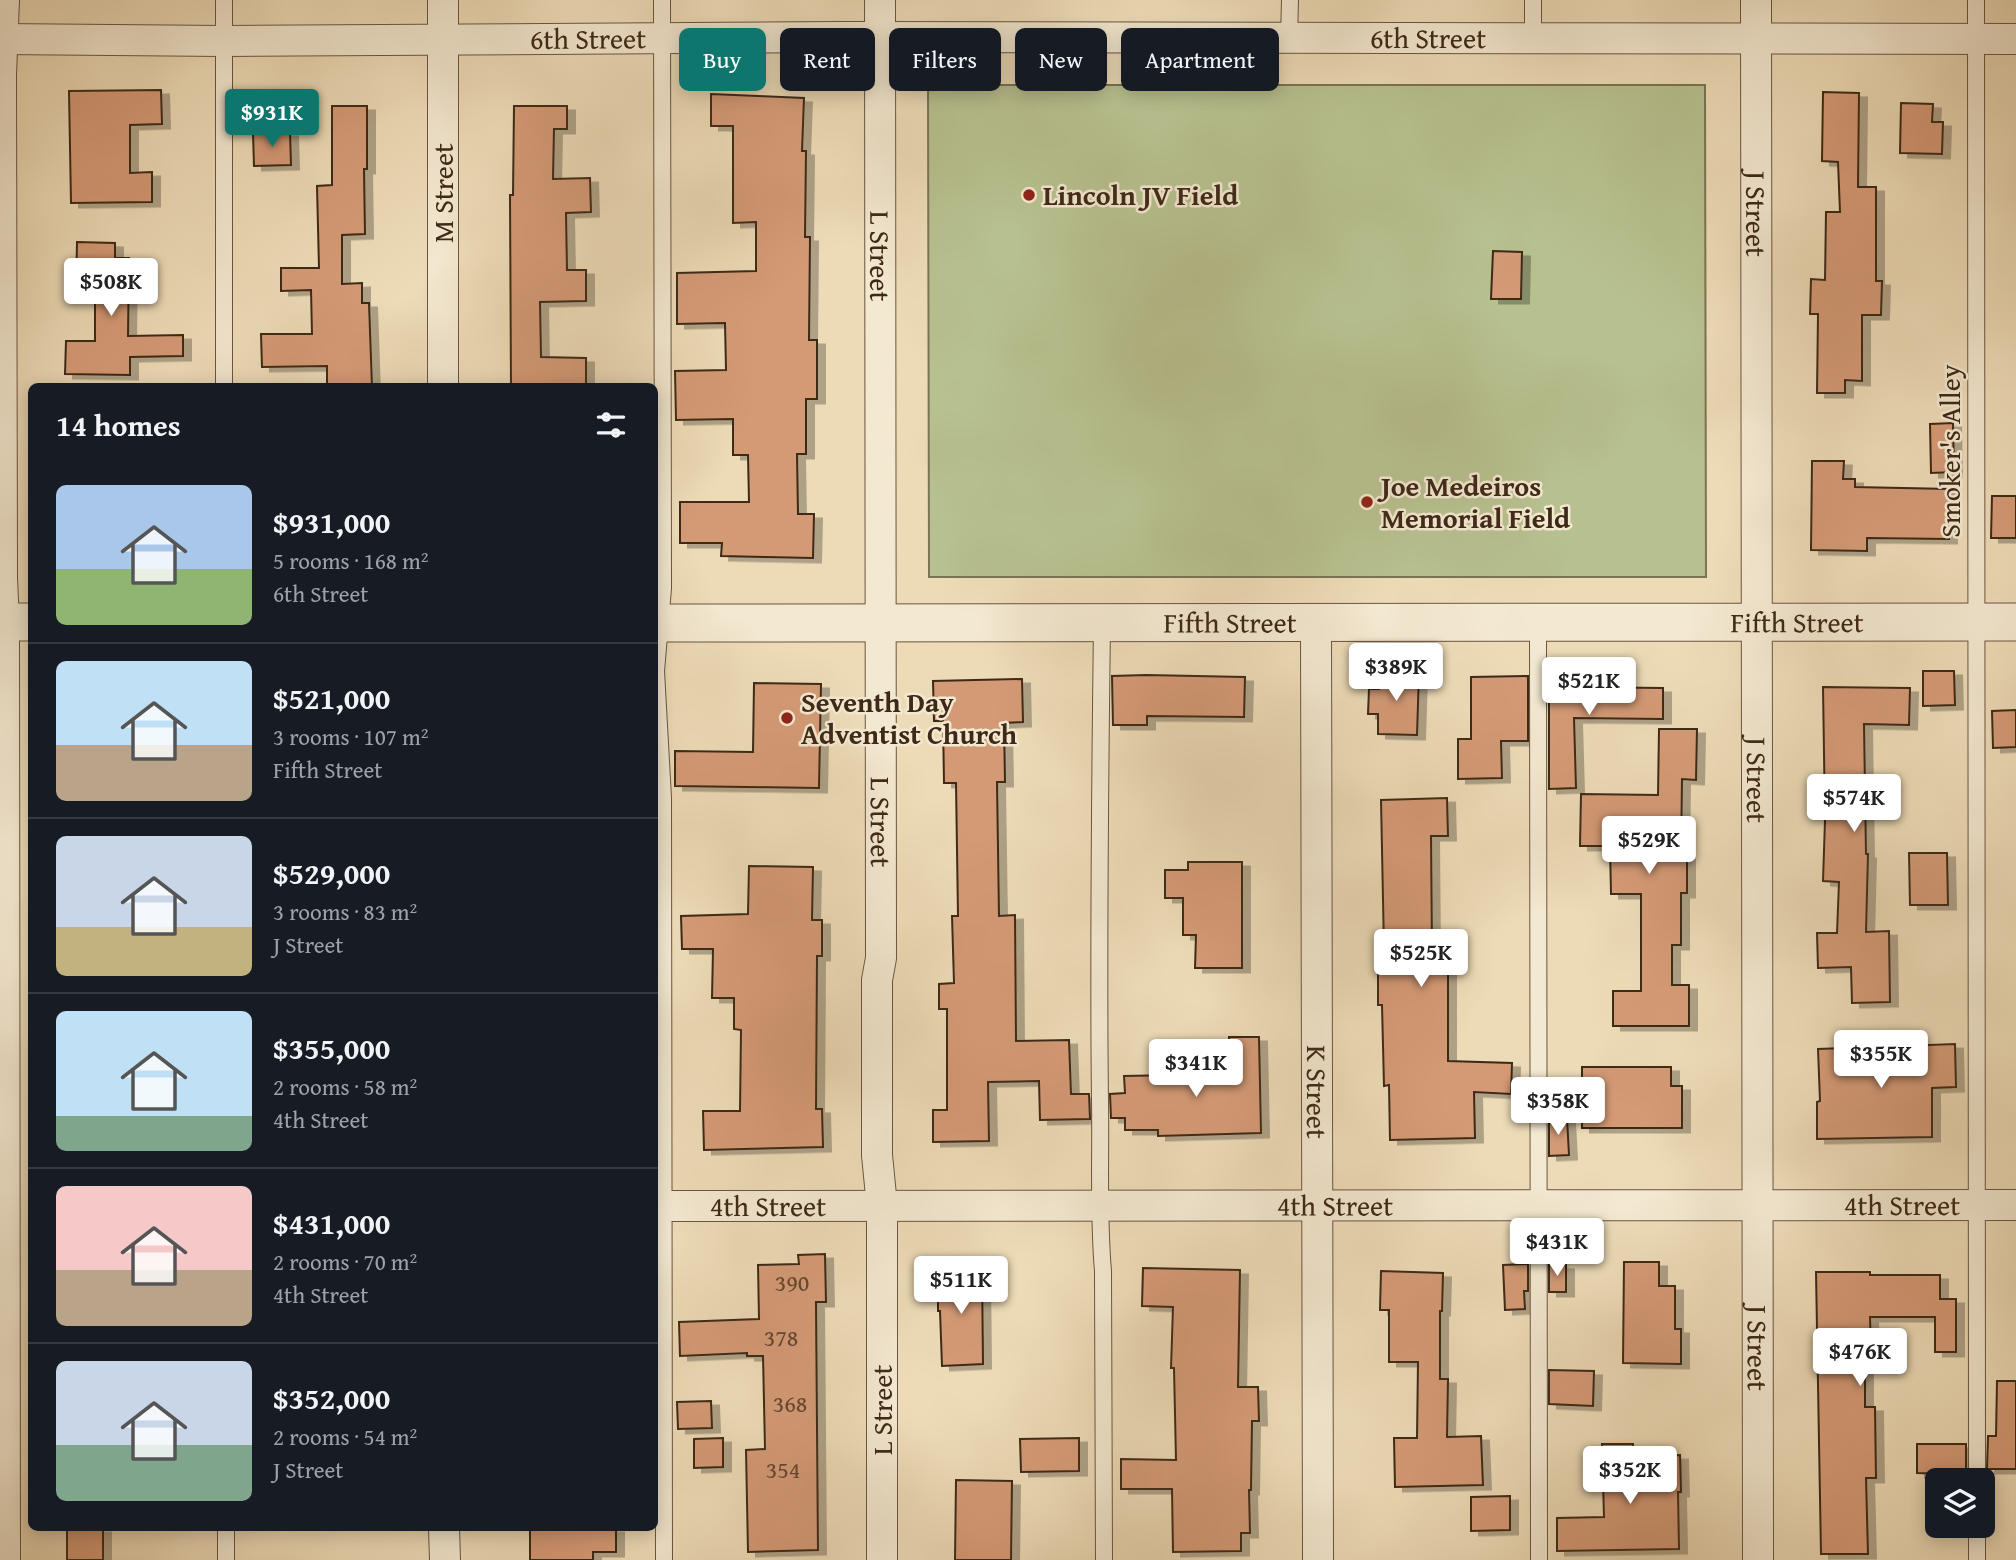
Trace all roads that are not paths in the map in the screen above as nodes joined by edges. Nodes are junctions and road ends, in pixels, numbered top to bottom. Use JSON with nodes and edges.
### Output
{"nodes":[{"id":1,"x":4,"y":0,"type":"edge"},
{"id":2,"x":224,"y":0,"type":"edge"},
{"id":3,"x":443,"y":0,"type":"edge"},
{"id":4,"x":662,"y":0,"type":"edge"},
{"id":5,"x":880,"y":0,"type":"edge"},
{"id":6,"x":1290,"y":0,"type":"edge"},
{"id":7,"x":1533,"y":0,"type":"edge"},
{"id":8,"x":1756,"y":0,"type":"edge"},
{"id":9,"x":1976,"y":0,"type":"edge"},
{"id":10,"x":880,"y":37,"type":"junction"},
{"id":11,"x":1756,"y":37,"type":"junction"},
{"id":12,"x":1289,"y":38,"type":"junction"},
{"id":13,"x":1533,"y":38,"type":"junction"},
{"id":14,"x":2,"y":39,"type":"edge"},
{"id":15,"x":662,"y":39,"type":"junction"},
{"id":16,"x":1976,"y":39,"type":"junction"},
{"id":17,"x":2016,"y":39,"type":"edge"},
{"id":18,"x":224,"y":41,"type":"junction"},
{"id":19,"x":443,"y":41,"type":"junction"},
{"id":20,"x":224,"y":383,"type":"edge"},
{"id":21,"x":443,"y":383,"type":"edge"},
{"id":22,"x":658,"y":617,"type":"edge"},
{"id":23,"x":12,"y":622,"type":"edge"},
{"id":24,"x":1316,"y":622,"type":"junction"},
{"id":25,"x":1538,"y":622,"type":"junction"},
{"id":26,"x":1757,"y":622,"type":"junction"},
{"id":27,"x":1976,"y":622,"type":"junction"},
{"id":28,"x":2016,"y":622,"type":"edge"},
{"id":29,"x":658,"y":623,"type":"edge"},
{"id":30,"x":881,"y":623,"type":"junction"},
{"id":31,"x":1102,"y":623,"type":"junction"},
{"id":32,"x":658,"y":707,"type":"edge"},
{"id":33,"x":1538,"y":1205,"type":"junction"},
{"id":34,"x":1758,"y":1205,"type":"junction"},
{"id":35,"x":1976,"y":1205,"type":"junction"},
{"id":36,"x":2016,"y":1205,"type":"edge"},
{"id":37,"x":659,"y":1206,"type":"edge"},
{"id":38,"x":882,"y":1206,"type":"junction"},
{"id":39,"x":1101,"y":1206,"type":"junction"},
{"id":40,"x":1317,"y":1206,"type":"junction"},
{"id":41,"x":12,"y":1207,"type":"edge"},
{"id":42,"x":1976,"y":1468,"type":"edge"},
{"id":43,"x":226,"y":1531,"type":"edge"},
{"id":44,"x":444,"y":1531,"type":"edge"},
{"id":45,"x":1976,"y":1538,"type":"edge"},
{"id":46,"x":5,"y":1560,"type":"edge"},
{"id":47,"x":226,"y":1560,"type":"edge"},
{"id":48,"x":444,"y":1560,"type":"edge"},
{"id":49,"x":664,"y":1560,"type":"edge"},
{"id":50,"x":882,"y":1560,"type":"edge"},
{"id":51,"x":1104,"y":1560,"type":"edge"},
{"id":52,"x":1318,"y":1560,"type":"edge"},
{"id":53,"x":1539,"y":1560,"type":"edge"},
{"id":54,"x":1758,"y":1560,"type":"edge"},
{"id":55,"x":1977,"y":1560,"type":"edge"}],
"edges":[{"from":1,"to":14,"type":"street"},
{"from":2,"to":18,"type":"lane"},
{"from":3,"to":19,"type":"street","name":"M Street"},
{"from":4,"to":15,"type":"lane"},
{"from":5,"to":10,"type":"street","name":"L Street"},
{"from":6,"to":12,"type":"lane"},
{"from":7,"to":13,"type":"lane"},
{"from":8,"to":11,"type":"street","name":"J Street"},
{"from":9,"to":16,"type":"lane","name":"Smoker's Alley"},
{"from":10,"to":12,"type":"street","name":"6th Street"},
{"from":10,"to":15,"type":"street","name":"6th Street"},
{"from":10,"to":30,"type":"street","name":"L Street"},
{"from":11,"to":13,"type":"street","name":"6th Street"},
{"from":11,"to":16,"type":"street","name":"6th Street"},
{"from":11,"to":26,"type":"street","name":"J Street"},
{"from":12,"to":13,"type":"street","name":"6th Street"},
{"from":14,"to":18,"type":"street","name":"6th Street"},
{"from":14,"to":23,"type":"street"},
{"from":15,"to":19,"type":"street","name":"6th Street"},
{"from":15,"to":22,"type":"lane"},
{"from":16,"to":17,"type":"street","name":"6th Street"},
{"from":16,"to":27,"type":"lane","name":"Smoker's Alley"},
{"from":18,"to":19,"type":"street","name":"6th Street"},
{"from":18,"to":20,"type":"lane"},
{"from":19,"to":21,"type":"street","name":"M Street"},
{"from":23,"to":41,"type":"street"},
{"from":24,"to":25,"type":"street","name":"Fifth Street"},
{"from":24,"to":31,"type":"street","name":"Fifth Street"},
{"from":24,"to":40,"type":"street","name":"K Street"},
{"from":25,"to":26,"type":"street","name":"Fifth Street"},
{"from":25,"to":33,"type":"lane"},
{"from":26,"to":27,"type":"street","name":"Fifth Street"},
{"from":26,"to":34,"type":"street","name":"J Street"},
{"from":27,"to":28,"type":"street","name":"Fifth Street"},
{"from":27,"to":35,"type":"lane","name":"Smoker's Alley"},
{"from":29,"to":30,"type":"street","name":"Fifth Street"},
{"from":30,"to":31,"type":"street","name":"Fifth Street"},
{"from":30,"to":38,"type":"street","name":"L Street"},
{"from":31,"to":39,"type":"lane"},
{"from":32,"to":37,"type":"lane"},
{"from":33,"to":34,"type":"street","name":"4th Street"},
{"from":33,"to":40,"type":"street","name":"4th Street"},
{"from":33,"to":53,"type":"lane"},
{"from":34,"to":35,"type":"street","name":"4th Street"},
{"from":34,"to":54,"type":"street","name":"J Street"},
{"from":35,"to":36,"type":"street","name":"4th Street"},
{"from":35,"to":42,"type":"lane","name":"Smoker's Alley"},
{"from":37,"to":38,"type":"street","name":"4th Street"},
{"from":37,"to":49,"type":"lane"},
{"from":38,"to":39,"type":"street","name":"4th Street"},
{"from":38,"to":50,"type":"street","name":"L Street"},
{"from":39,"to":40,"type":"street","name":"4th Street"},
{"from":39,"to":51,"type":"lane"},
{"from":40,"to":52,"type":"street","name":"K Street"},
{"from":41,"to":46,"type":"street"},
{"from":43,"to":47,"type":"lane"},
{"from":44,"to":48,"type":"street"},
{"from":45,"to":55,"type":"lane"}]}
